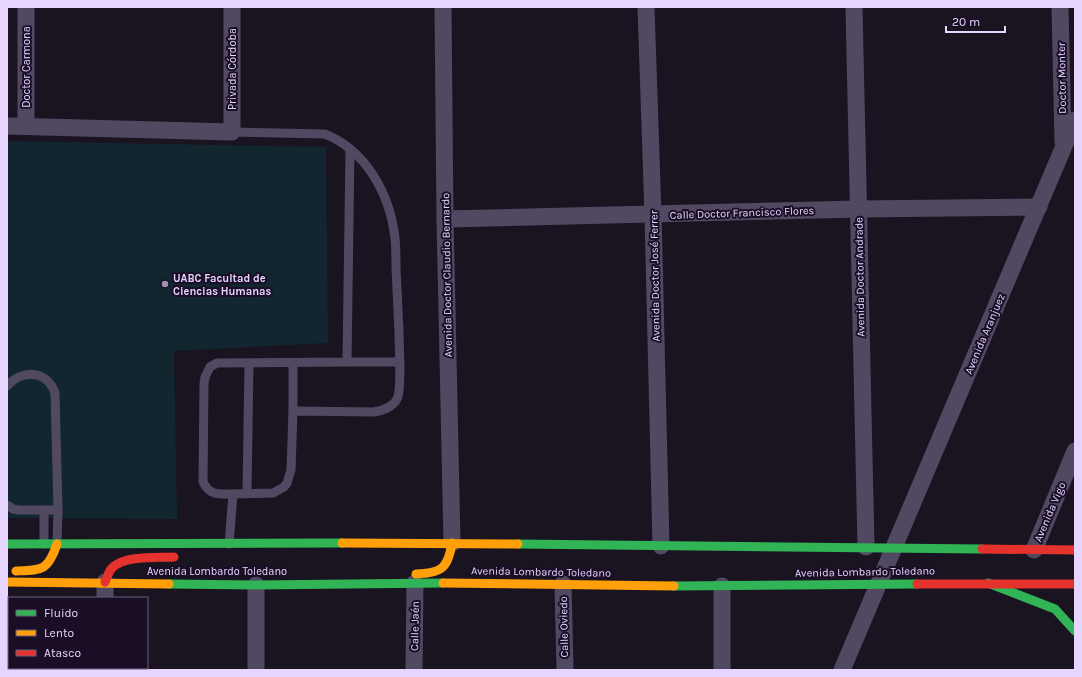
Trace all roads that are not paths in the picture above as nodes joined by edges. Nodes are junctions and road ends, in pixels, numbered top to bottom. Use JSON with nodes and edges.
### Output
{"nodes":[{"id":1,"x":26,"y":7,"type":"edge"},
{"id":2,"x":232,"y":7,"type":"edge"},
{"id":3,"x":443,"y":7,"type":"edge"},
{"id":4,"x":646,"y":7,"type":"edge"},
{"id":5,"x":854,"y":7,"type":"edge"},
{"id":6,"x":1060,"y":7,"type":"edge"},
{"id":7,"x":1075,"y":120,"type":"edge"},
{"id":8,"x":7,"y":126,"type":"edge"},
{"id":9,"x":26,"y":126,"type":"junction"},
{"id":10,"x":232,"y":132,"type":"junction"},
{"id":11,"x":350,"y":149,"type":"junction"},
{"id":12,"x":1063,"y":149,"type":"junction"},
{"id":13,"x":1039,"y":207,"type":"junction"},
{"id":14,"x":859,"y":209,"type":"junction"},
{"id":15,"x":653,"y":215,"type":"junction"},
{"id":16,"x":445,"y":219,"type":"junction"},
{"id":17,"x":347,"y":362,"type":"junction"},
{"id":18,"x":400,"y":362,"type":"junction"},
{"id":19,"x":249,"y":363,"type":"junction"},
{"id":20,"x":293,"y":363,"type":"junction"},
{"id":21,"x":7,"y":386,"type":"edge"},
{"id":22,"x":292,"y":411,"type":"junction"},
{"id":23,"x":1075,"y":451,"type":"edge"},
{"id":24,"x":233,"y":494,"type":"junction"},
{"id":25,"x":247,"y":494,"type":"junction"},
{"id":26,"x":7,"y":505,"type":"edge"},
{"id":27,"x":44,"y":510,"type":"junction"},
{"id":28,"x":58,"y":510,"type":"junction"},
{"id":29,"x":452,"y":543,"type":"junction"},
{"id":30,"x":7,"y":544,"type":"edge"},
{"id":31,"x":44,"y":544,"type":"junction"},
{"id":32,"x":57,"y":544,"type":"junction"},
{"id":33,"x":230,"y":544,"type":"junction"},
{"id":34,"x":660,"y":546,"type":"junction"},
{"id":35,"x":866,"y":547,"type":"junction"},
{"id":36,"x":894,"y":547,"type":"junction"},
{"id":37,"x":1034,"y":550,"type":"junction"},
{"id":38,"x":1075,"y":550,"type":"edge"},
{"id":39,"x":205,"y":552,"type":"dead end"},
{"id":40,"x":186,"y":556,"type":"dead end"},
{"id":41,"x":7,"y":572,"type":"edge"},
{"id":42,"x":7,"y":582,"type":"edge"},
{"id":43,"x":344,"y":583,"type":"junction"},
{"id":44,"x":415,"y":583,"type":"junction"},
{"id":45,"x":988,"y":583,"type":"junction"},
{"id":46,"x":563,"y":584,"type":"junction"},
{"id":47,"x":879,"y":584,"type":"junction"},
{"id":48,"x":1075,"y":584,"type":"edge"},
{"id":49,"x":256,"y":585,"type":"junction"},
{"id":50,"x":722,"y":586,"type":"junction"},
{"id":51,"x":105,"y":590,"type":"edge"},
{"id":52,"x":1075,"y":631,"type":"edge"},
{"id":53,"x":256,"y":670,"type":"edge"},
{"id":54,"x":414,"y":670,"type":"edge"},
{"id":55,"x":565,"y":670,"type":"edge"},
{"id":56,"x":722,"y":670,"type":"edge"},
{"id":57,"x":842,"y":670,"type":"edge"}],
"edges":[{"from":1,"to":9,"type":"street","name":"Doctor Carmona"},
{"from":2,"to":10,"type":"street","name":"Privada Córdoba"},
{"from":3,"to":16,"type":"street","name":"Avenida Doctor Claudio Bernardo"},
{"from":4,"to":15,"type":"street","name":"Avenida Doctor José Ferrer"},
{"from":5,"to":14,"type":"street","name":"Avenida Doctor Andrade"},
{"from":6,"to":12,"type":"street","name":"Doctor Monter"},
{"from":7,"to":12,"type":"street","name":"Avenida Aranjuez"},
{"from":8,"to":9,"type":"street"},
{"from":9,"to":10,"type":"street"},
{"from":10,"to":11,"type":"lane"},
{"from":11,"to":17,"type":"lane"},
{"from":11,"to":18,"type":"lane"},
{"from":12,"to":13,"type":"street","name":"Avenida Aranjuez"},
{"from":13,"to":14,"type":"street","name":"Calle Doctor Francisco Flores"},
{"from":13,"to":36,"type":"street","name":"Avenida Aranjuez"},
{"from":14,"to":15,"type":"street","name":"Calle Doctor Francisco Flores"},
{"from":14,"to":35,"type":"street","name":"Avenida Doctor Andrade"},
{"from":15,"to":16,"type":"street","name":"Calle Doctor Francisco Flores"},
{"from":15,"to":34,"type":"street","name":"Avenida Doctor José Ferrer"},
{"from":16,"to":29,"type":"street","name":"Avenida Doctor Claudio Bernardo"},
{"from":17,"to":18,"type":"lane"},
{"from":17,"to":20,"type":"lane"},
{"from":18,"to":22,"type":"lane"},
{"from":19,"to":20,"type":"lane"},
{"from":19,"to":24,"type":"lane"},
{"from":19,"to":25,"type":"lane"},
{"from":20,"to":22,"type":"lane"},
{"from":21,"to":28,"type":"lane"},
{"from":22,"to":25,"type":"lane"},
{"from":23,"to":37,"type":"street","name":"Avenida Vigo"},
{"from":24,"to":25,"type":"lane"},
{"from":24,"to":33,"type":"lane"},
{"from":26,"to":27,"type":"lane"},
{"from":27,"to":28,"type":"lane"},
{"from":27,"to":31,"type":"lane"},
{"from":28,"to":32,"type":"lane"},
{"from":29,"to":33,"type":"main road","name":"Avenida Lombardo Toledano"},
{"from":29,"to":34,"type":"main road","name":"Avenida Lombardo Toledano"},
{"from":29,"to":43,"type":"main road"},
{"from":30,"to":31,"type":"main road","name":"Avenida Lombardo Toledano"},
{"from":31,"to":32,"type":"main road","name":"Avenida Lombardo Toledano"},
{"from":32,"to":33,"type":"main road","name":"Avenida Lombardo Toledano"},
{"from":32,"to":41,"type":"main road"},
{"from":33,"to":39,"type":"main road"},
{"from":34,"to":35,"type":"main road","name":"Avenida Lombardo Toledano"},
{"from":35,"to":36,"type":"main road","name":"Avenida Lombardo Toledano"},
{"from":36,"to":37,"type":"main road","name":"Avenida Lombardo Toledano"},
{"from":36,"to":47,"type":"street","name":"Avenida Aranjuez"},
{"from":37,"to":38,"type":"main road","name":"Avenida Lombardo Toledano"},
{"from":40,"to":51,"type":"main road"},
{"from":42,"to":51,"type":"main road","name":"Avenida Lombardo Toledano"},
{"from":43,"to":44,"type":"main road","name":"Avenida Lombardo Toledano"},
{"from":43,"to":49,"type":"main road","name":"Avenida Lombardo Toledano"},
{"from":44,"to":46,"type":"main road","name":"Avenida Lombardo Toledano"},
{"from":44,"to":54,"type":"street","name":"Calle Jaén"},
{"from":45,"to":47,"type":"main road","name":"Avenida Lombardo Toledano"},
{"from":45,"to":48,"type":"main road","name":"Avenida Lombardo Toledano"},
{"from":45,"to":52,"type":"main road"},
{"from":46,"to":50,"type":"main road","name":"Avenida Lombardo Toledano"},
{"from":46,"to":55,"type":"street","name":"Calle Oviedo"},
{"from":47,"to":50,"type":"main road","name":"Avenida Lombardo Toledano"},
{"from":47,"to":57,"type":"street","name":"Avenida Aranjuez"},
{"from":49,"to":51,"type":"main road","name":"Avenida Lombardo Toledano"},
{"from":49,"to":53,"type":"street"},
{"from":50,"to":56,"type":"street"}]}
